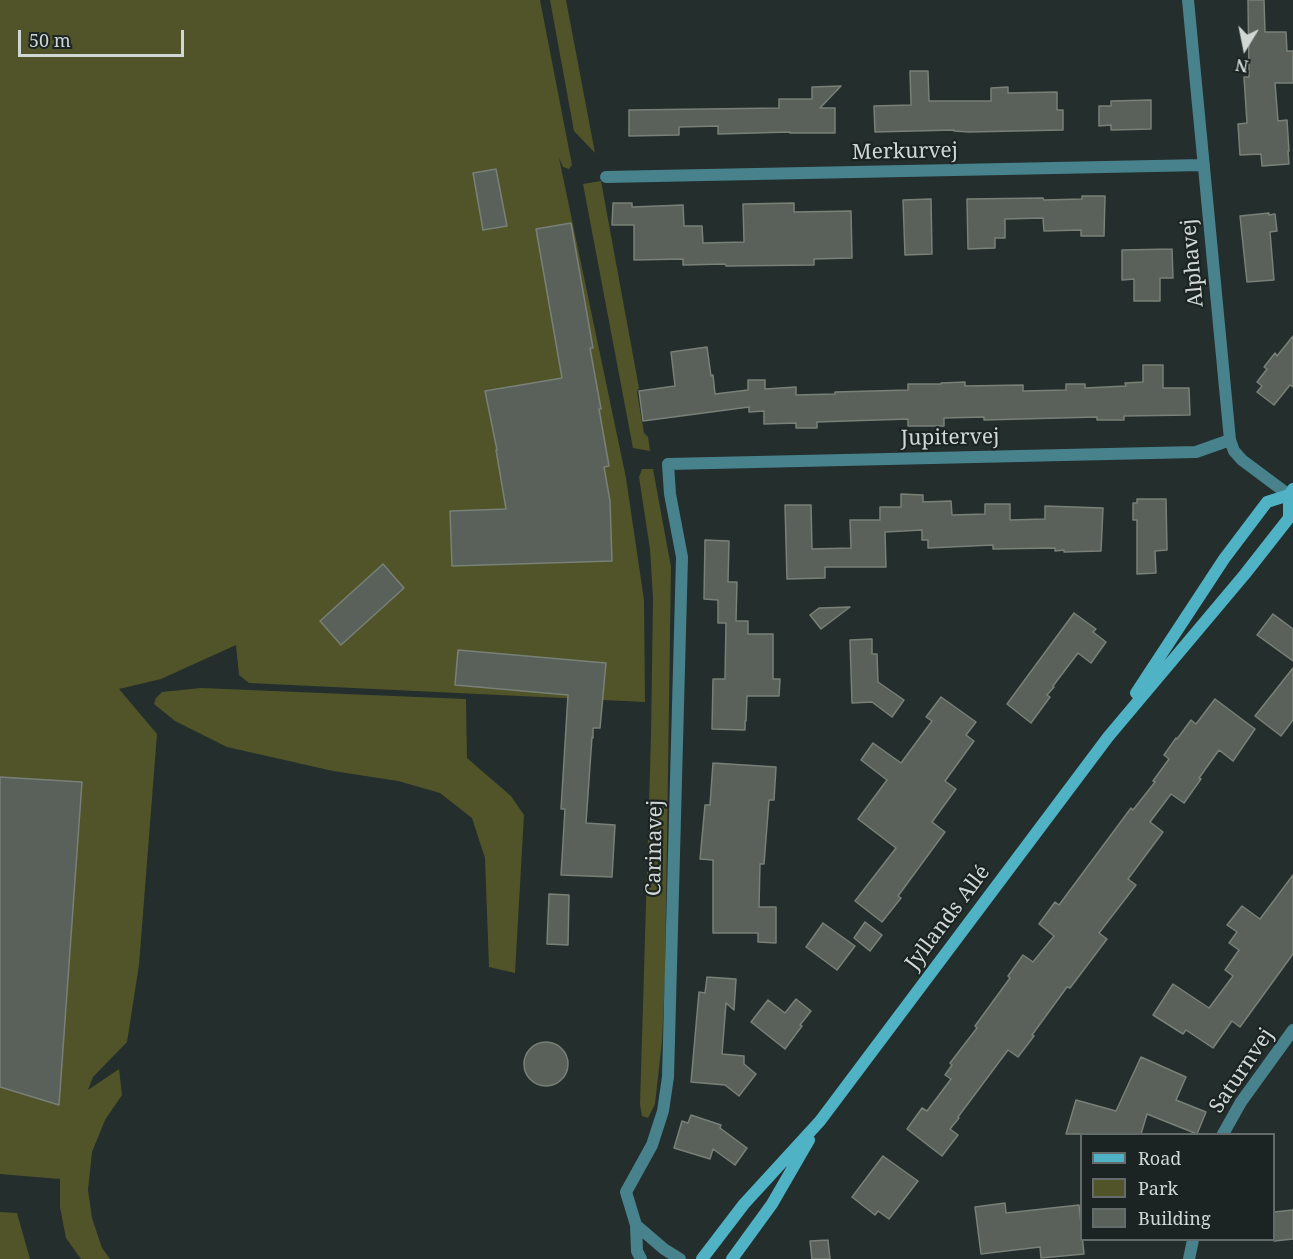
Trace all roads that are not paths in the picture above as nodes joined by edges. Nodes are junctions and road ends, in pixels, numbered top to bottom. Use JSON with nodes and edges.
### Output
{"nodes":[{"id":1,"x":1188,"y":0,"type":"edge"},
{"id":2,"x":1204,"y":165,"type":"junction"},
{"id":3,"x":606,"y":177,"type":"dead end"},
{"id":4,"x":1230,"y":440,"type":"junction"},
{"id":5,"x":668,"y":464,"type":"joint"},
{"id":6,"x":1292,"y":494,"type":"edge"},
{"id":7,"x":1108,"y":737,"type":"junction"},
{"id":8,"x":1293,"y":1030,"type":"edge"},
{"id":9,"x":820,"y":1121,"type":"junction"},
{"id":10,"x":1224,"y":1133,"type":"edge"},
{"id":11,"x":636,"y":1225,"type":"junction"},
{"id":12,"x":1193,"y":1241,"type":"edge"},
{"id":13,"x":641,"y":1259,"type":"edge"},
{"id":14,"x":680,"y":1259,"type":"edge"},
{"id":15,"x":702,"y":1259,"type":"edge"},
{"id":16,"x":732,"y":1259,"type":"edge"},
{"id":17,"x":1189,"y":1259,"type":"edge"}],
"edges":[{"from":1,"to":2,"type":"street","name":"Alphavej"},
{"from":2,"to":3,"type":"street","name":"Merkurvej"},
{"from":2,"to":4,"type":"street","name":"Alphavej"},
{"from":4,"to":5,"type":"street","name":"Jupitervej"},
{"from":4,"to":6,"type":"street"},
{"from":5,"to":11,"type":"street","name":"Carinavej"},
{"from":6,"to":7,"type":"street","name":"Jyllands Allé"},
{"from":6,"to":7,"type":"street","name":"Jyllands Allé"},
{"from":7,"to":9,"type":"street","name":"Jyllands Allé"},
{"from":8,"to":10,"type":"street","name":"Saturnvej"},
{"from":9,"to":15,"type":"street","name":"Jyllands Allé"},
{"from":9,"to":16,"type":"street","name":"Jyllands Allé"},
{"from":11,"to":13,"type":"street","name":"Carinavej"},
{"from":11,"to":14,"type":"street"},
{"from":12,"to":17,"type":"street"}]}
